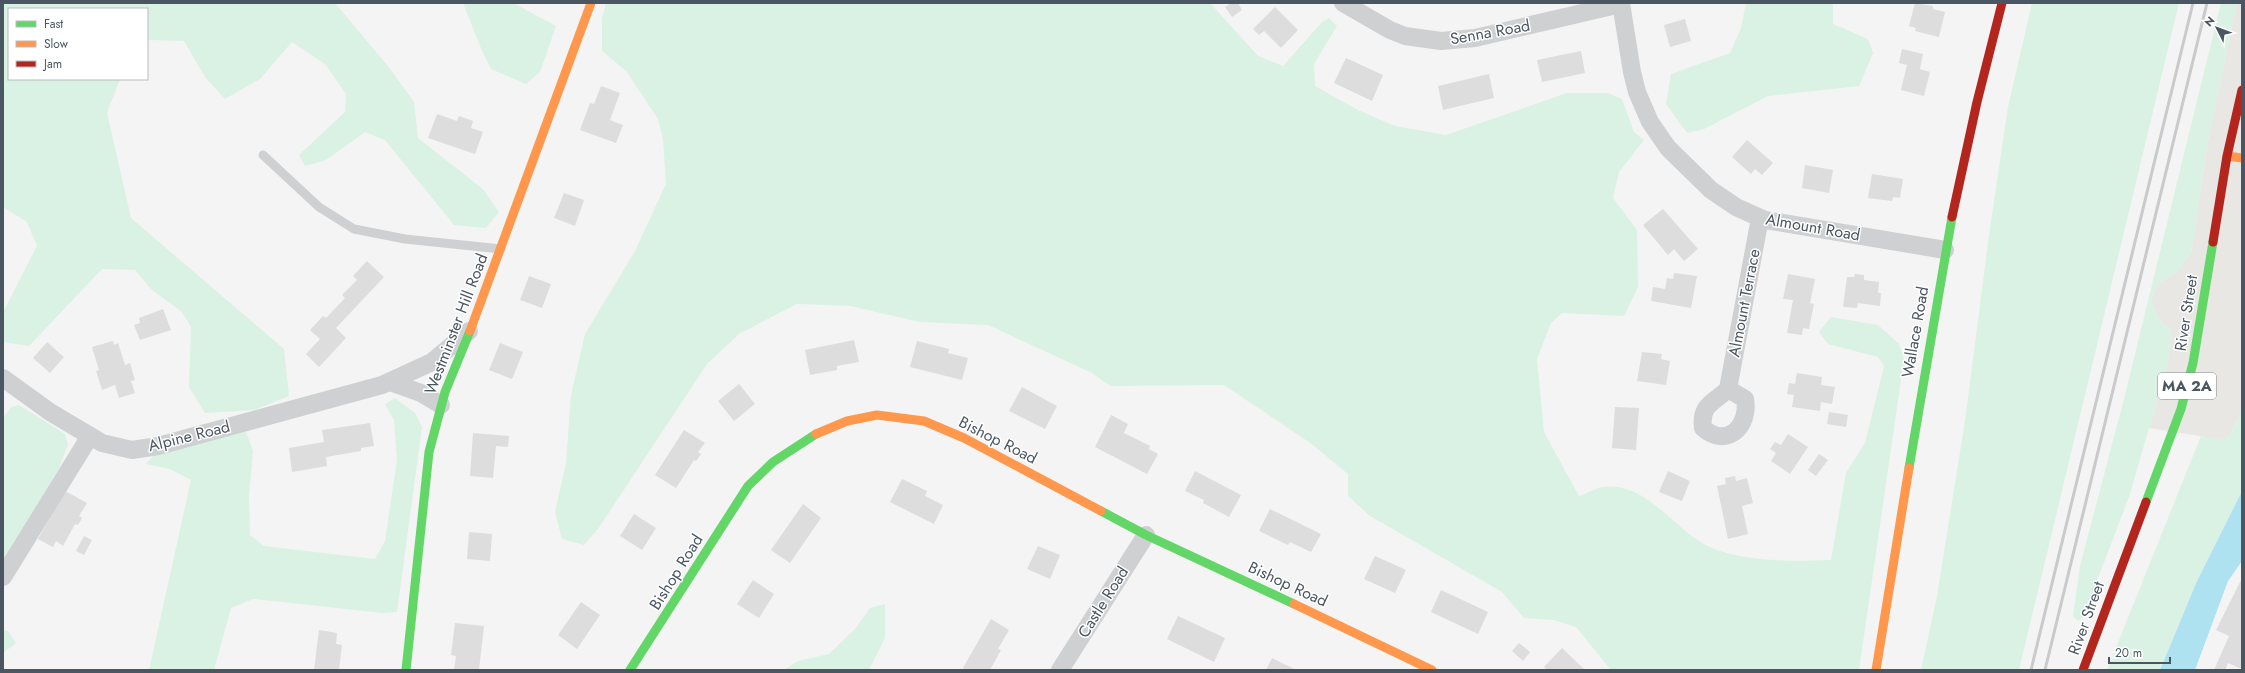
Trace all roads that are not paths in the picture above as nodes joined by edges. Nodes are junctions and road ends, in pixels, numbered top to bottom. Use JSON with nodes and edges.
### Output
{"nodes":[{"id":1,"x":591,"y":3,"type":"edge"},
{"id":2,"x":1343,"y":3,"type":"edge"},
{"id":3,"x":1621,"y":3,"type":"edge"},
{"id":4,"x":2002,"y":3,"type":"edge"},
{"id":5,"x":2242,"y":90,"type":"edge"},
{"id":6,"x":263,"y":155,"type":"dead end"},
{"id":7,"x":2227,"y":156,"type":"junction"},
{"id":8,"x":2242,"y":158,"type":"edge"},
{"id":9,"x":1760,"y":218,"type":"junction"},
{"id":10,"x":501,"y":249,"type":"junction"},
{"id":11,"x":1945,"y":250,"type":"junction"},
{"id":12,"x":470,"y":329,"type":"junction"},
{"id":13,"x":3,"y":378,"type":"edge"},
{"id":14,"x":390,"y":382,"type":"junction"},
{"id":15,"x":1728,"y":389,"type":"dead end"},
{"id":16,"x":441,"y":405,"type":"junction"},
{"id":17,"x":90,"y":436,"type":"junction"},
{"id":18,"x":1146,"y":535,"type":"junction"},
{"id":19,"x":3,"y":577,"type":"edge"},
{"id":20,"x":406,"y":670,"type":"edge"},
{"id":21,"x":630,"y":670,"type":"edge"},
{"id":22,"x":1060,"y":670,"type":"edge"},
{"id":23,"x":1432,"y":670,"type":"edge"},
{"id":24,"x":1876,"y":670,"type":"edge"},
{"id":25,"x":2083,"y":670,"type":"edge"}],
"edges":[{"from":1,"to":10,"type":"main road","name":"Westminster Hill Road"},
{"from":2,"to":3,"type":"street","name":"Senna Road"},
{"from":3,"to":9,"type":"street","name":"Almount Road"},
{"from":4,"to":11,"type":"main road","name":"Wallace Road"},
{"from":5,"to":7,"type":"main road","name":"River Street","number":"MA 2A"},
{"from":6,"to":10,"type":"lane"},
{"from":7,"to":8,"type":"main road"},
{"from":7,"to":25,"type":"main road","name":"River Street","number":"MA 2A"},
{"from":9,"to":11,"type":"street","name":"Almount Road"},
{"from":9,"to":15,"type":"street","name":"Almount Terrace"},
{"from":10,"to":12,"type":"main road","name":"Westminster Hill Road"},
{"from":11,"to":24,"type":"main road","name":"Wallace Road"},
{"from":12,"to":14,"type":"street","name":"Alpine Road"},
{"from":12,"to":16,"type":"main road","name":"Westminster Hill Road"},
{"from":13,"to":17,"type":"street","name":"Alpine Road"},
{"from":14,"to":16,"type":"street"},
{"from":14,"to":17,"type":"street","name":"Alpine Road"},
{"from":16,"to":20,"type":"main road","name":"Westminster Hill Road"},
{"from":17,"to":19,"type":"street"},
{"from":18,"to":21,"type":"main road","name":"Bishop Road"},
{"from":18,"to":22,"type":"street","name":"Castle Road"},
{"from":18,"to":23,"type":"main road","name":"Bishop Road"}]}
